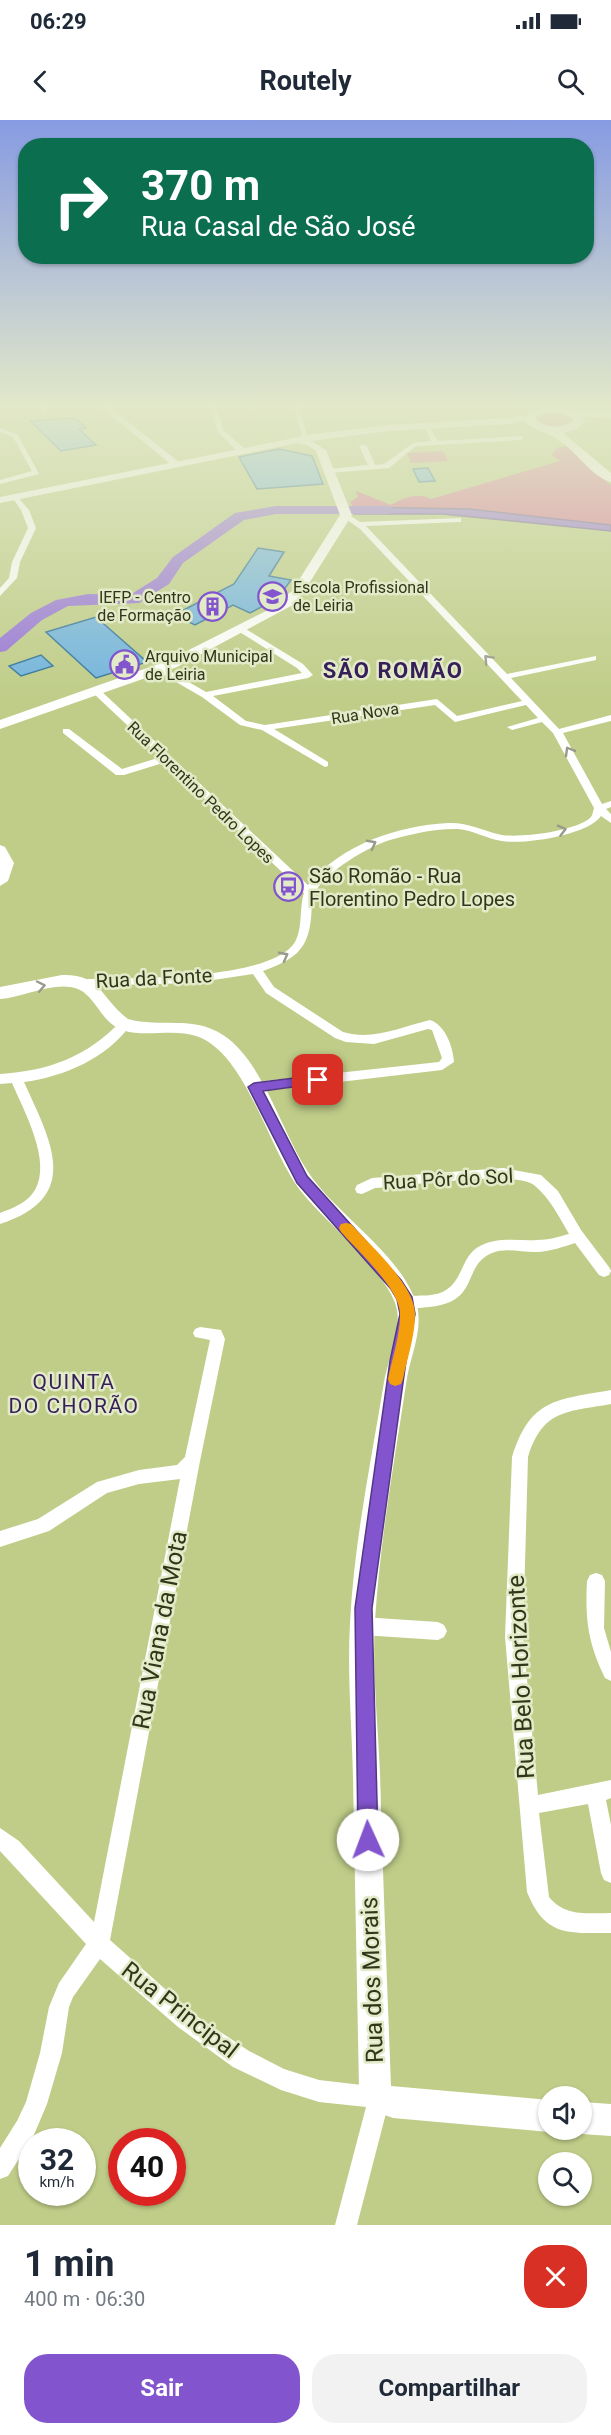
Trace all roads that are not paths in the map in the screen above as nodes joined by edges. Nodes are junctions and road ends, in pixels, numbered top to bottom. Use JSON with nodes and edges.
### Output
{"nodes":[{"id":1,"x":22,"y":504,"type":"edge"},
{"id":2,"x":342,"y":504,"type":"edge"},
{"id":3,"x":346,"y":515,"type":"junction"},
{"id":4,"x":458,"y":520,"type":"dead end"},
{"id":5,"x":362,"y":525,"type":"junction"},
{"id":6,"x":337,"y":529,"type":"junction"},
{"id":7,"x":0,"y":593,"type":"edge"},
{"id":8,"x":241,"y":629,"type":"junction"},
{"id":9,"x":593,"y":658,"type":"dead end"},
{"id":10,"x":160,"y":669,"type":"junction"},
{"id":11,"x":505,"y":677,"type":"junction"},
{"id":12,"x":94,"y":690,"type":"junction"},
{"id":13,"x":205,"y":695,"type":"junction"},
{"id":14,"x":528,"y":702,"type":"junction"},
{"id":15,"x":611,"y":718,"type":"edge"},
{"id":16,"x":544,"y":719,"type":"junction"},
{"id":17,"x":0,"y":725,"type":"edge"},
{"id":18,"x":512,"y":727,"type":"dead end"},
{"id":19,"x":265,"y":728,"type":"junction"},
{"id":20,"x":66,"y":731,"type":"dead end"},
{"id":21,"x":557,"y":732,"type":"junction"},
{"id":22,"x":166,"y":759,"type":"junction"},
{"id":23,"x":325,"y":764,"type":"dead end"},
{"id":24,"x":611,"y":804,"type":"edge"},
{"id":25,"x":599,"y":808,"type":"junction"},
{"id":26,"x":611,"y":820,"type":"edge"},
{"id":27,"x":0,"y":850,"type":"edge"},
{"id":28,"x":0,"y":881,"type":"edge"},
{"id":29,"x":309,"y":892,"type":"junction"},
{"id":30,"x":255,"y":968,"type":"junction"},
{"id":31,"x":82,"y":982,"type":"junction"},
{"id":32,"x":0,"y":993,"type":"edge"},
{"id":33,"x":124,"y":1024,"type":"junction"},
{"id":34,"x":16,"y":1078,"type":"junction"},
{"id":35,"x":0,"y":1079,"type":"edge"},
{"id":36,"x":254,"y":1087,"type":"junction"},
{"id":37,"x":362,"y":1189,"type":"dead end"},
{"id":38,"x":0,"y":1219,"type":"edge"},
{"id":39,"x":578,"y":1236,"type":"junction"},
{"id":40,"x":604,"y":1271,"type":"dead end"},
{"id":41,"x":406,"y":1302,"type":"junction"},
{"id":42,"x":200,"y":1333,"type":"dead end"},
{"id":43,"x":611,"y":1397,"type":"edge"},
{"id":44,"x":192,"y":1461,"type":"junction"},
{"id":45,"x":0,"y":1539,"type":"edge"},
{"id":46,"x":596,"y":1581,"type":"dead end"},
{"id":47,"x":362,"y":1626,"type":"junction"},
{"id":48,"x":438,"y":1631,"type":"dead end"},
{"id":49,"x":611,"y":1672,"type":"edge"},
{"id":50,"x":603,"y":1791,"type":"edge"},
{"id":51,"x":528,"y":1806,"type":"junction"},
{"id":52,"x":0,"y":1838,"type":"edge"},
{"id":53,"x":611,"y":1873,"type":"edge"},
{"id":54,"x":611,"y":1923,"type":"edge"},
{"id":55,"x":100,"y":1942,"type":"junction"},
{"id":56,"x":379,"y":2098,"type":"junction"},
{"id":57,"x":538,"y":2115,"type":"edge"},
{"id":58,"x":592,"y":2119,"type":"edge"},
{"id":59,"x":611,"y":2120,"type":"edge"},
{"id":60,"x":0,"y":2168,"type":"edge"},
{"id":61,"x":346,"y":2225,"type":"edge"}],
"edges":[{"from":1,"to":7,"type":"street"},
{"from":2,"to":3,"type":"main road"},
{"from":3,"to":5,"type":"street"},
{"from":3,"to":6,"type":"main road"},
{"from":4,"to":5,"type":"street"},
{"from":5,"to":6,"type":"street"},
{"from":11,"to":5,"type":"street","one_way":true},
{"from":6,"to":8,"type":"main road"},
{"from":8,"to":10,"type":"main road"},
{"from":8,"to":13,"type":"street"},
{"from":9,"to":11,"type":"street"},
{"from":10,"to":12,"type":"main road"},
{"from":10,"to":13,"type":"street","name":"Rua Nova"},
{"from":11,"to":14,"type":"street"},
{"from":12,"to":17,"type":"main road"},
{"from":12,"to":22,"type":"street","name":"Rua Florentino Pedro Lopes"},
{"from":13,"to":19,"type":"street","name":"Rua Nova"},
{"from":14,"to":16,"type":"street"},
{"from":14,"to":19,"type":"street","name":"Rua Nova"},
{"from":15,"to":21,"type":"street"},
{"from":16,"to":18,"type":"street"},
{"from":16,"to":21,"type":"street"},
{"from":19,"to":23,"type":"street"},
{"from":20,"to":22,"type":"street"},
{"from":25,"to":21,"type":"street","one_way":true},
{"from":22,"to":29,"type":"street","name":"Rua Florentino Pedro Lopes"},
{"from":24,"to":25,"type":"street"},
{"from":25,"to":26,"type":"street"},
{"from":29,"to":25,"type":"street","one_way":true},
{"from":27,"to":28,"type":"main road"},
{"from":30,"to":29,"type":"street","name":"Rua da Fonte","one_way":true},
{"from":30,"to":31,"type":"street","name":"Rua da Fonte"},
{"from":30,"to":36,"type":"street"},
{"from":32,"to":31,"type":"main road","one_way":true},
{"from":31,"to":33,"type":"main road"},
{"from":33,"to":34,"type":"street"},
{"from":33,"to":36,"type":"main road"},
{"from":34,"to":35,"type":"street"},
{"from":34,"to":38,"type":"street"},
{"from":36,"to":41,"type":"main road"},
{"from":37,"to":39,"type":"street","name":"Rua Pôr do Sol"},
{"from":39,"to":40,"type":"street","name":"Rua Pôr do Sol"},
{"from":39,"to":41,"type":"street"},
{"from":41,"to":47,"type":"main road","name":"Rua dos Morais"},
{"from":42,"to":44,"type":"street","name":"Rua Viana da Mota"},
{"from":43,"to":51,"type":"street","name":"Rua Belo Horizonte"},
{"from":44,"to":45,"type":"street"},
{"from":44,"to":55,"type":"street","name":"Rua Viana da Mota"},
{"from":46,"to":49,"type":"street"},
{"from":47,"to":48,"type":"street"},
{"from":47,"to":56,"type":"main road","name":"Rua dos Morais"},
{"from":50,"to":51,"type":"street"},
{"from":50,"to":53,"type":"street"},
{"from":51,"to":54,"type":"street","name":"Rua Belo Horizonte"},
{"from":52,"to":55,"type":"street","name":"Rua Principal"},
{"from":55,"to":56,"type":"street","name":"Rua Principal"},
{"from":55,"to":60,"type":"street"},
{"from":56,"to":57,"type":"main road","name":"Rua Principal"},
{"from":56,"to":61,"type":"street"},
{"from":58,"to":59,"type":"main road"}]}
